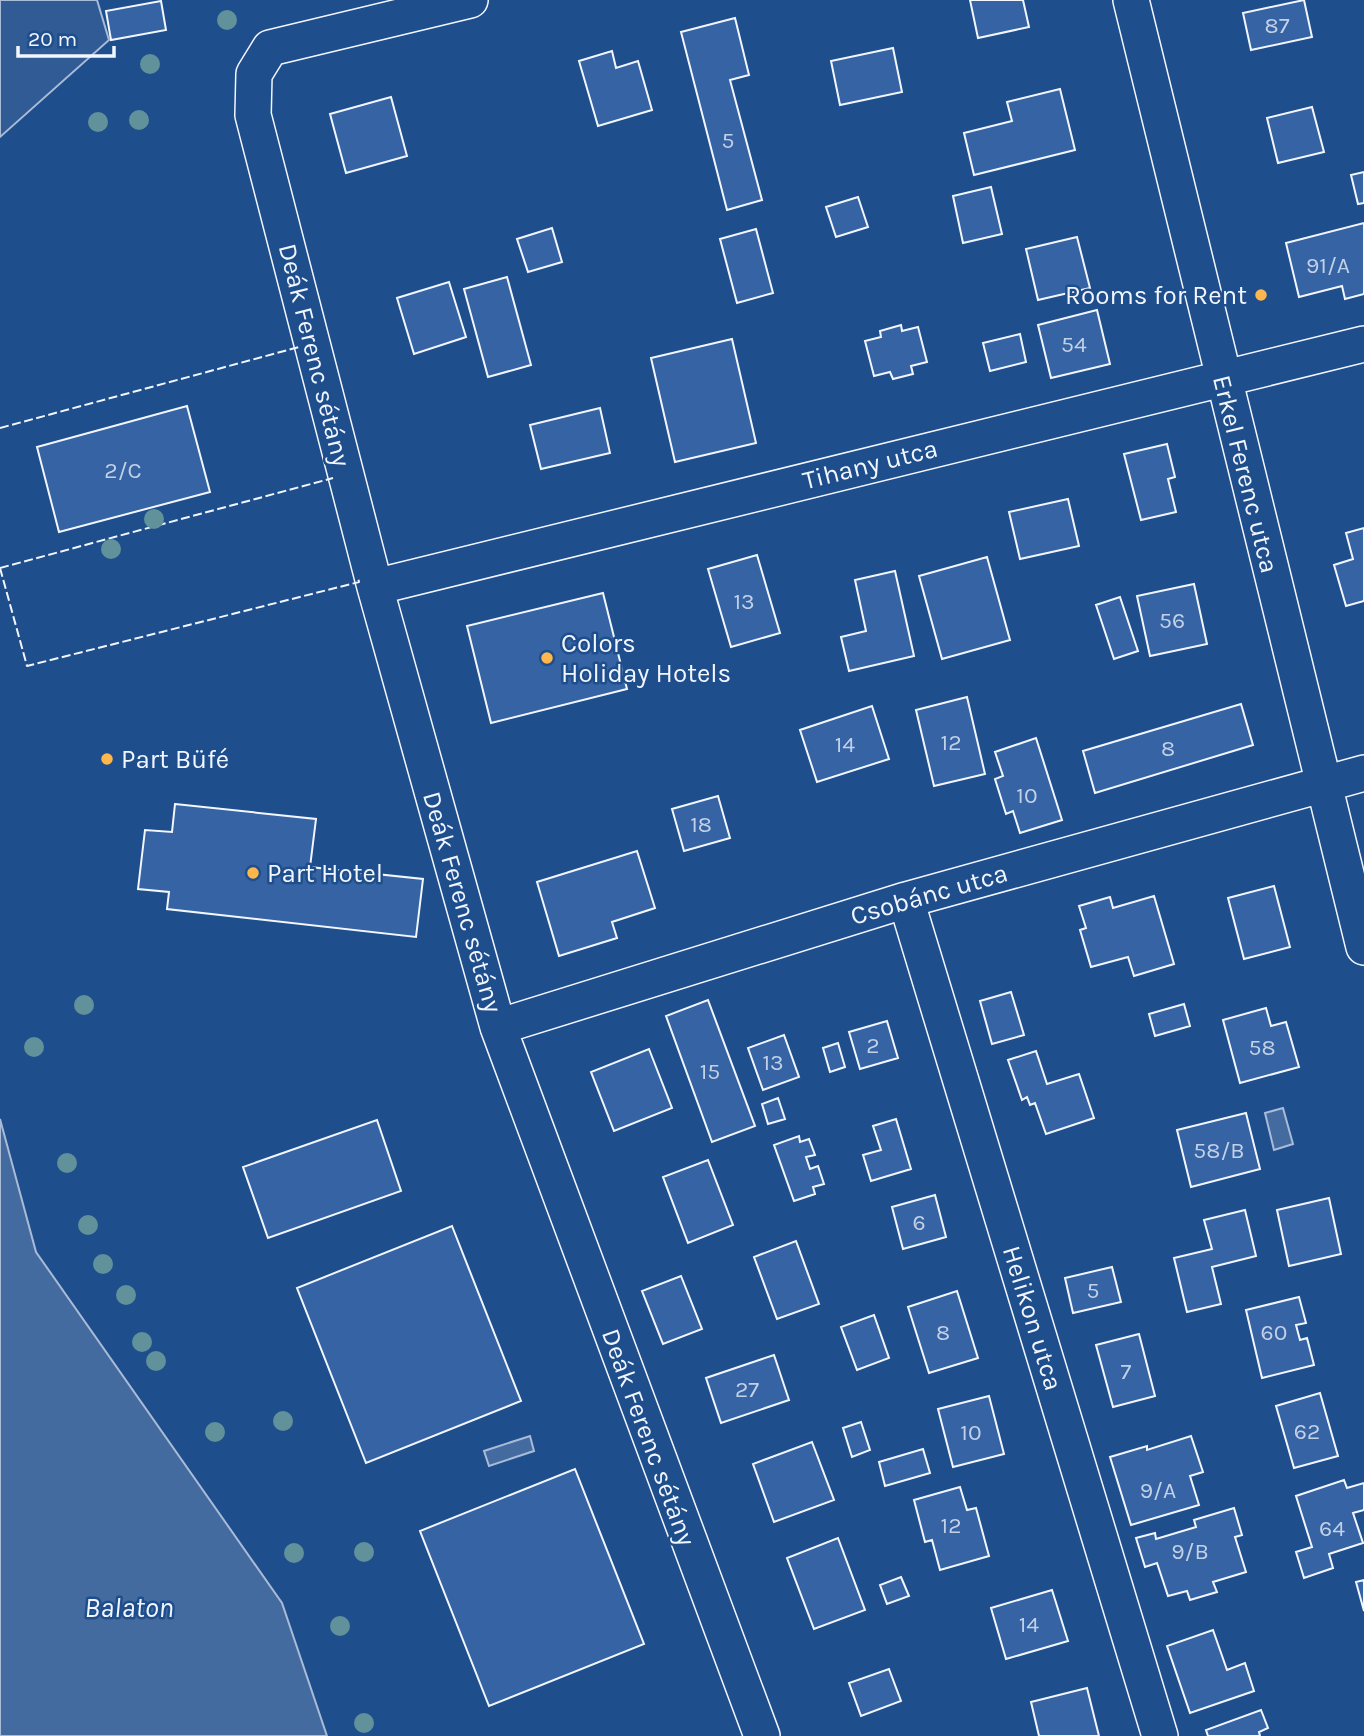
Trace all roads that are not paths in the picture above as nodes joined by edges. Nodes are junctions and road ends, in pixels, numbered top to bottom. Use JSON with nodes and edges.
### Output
{"nodes":[{"id":1,"x":470,"y":0,"type":"edge"},
{"id":2,"x":1131,"y":0,"type":"edge"},
{"id":3,"x":1364,"y":344,"type":"edge"},
{"id":4,"x":1223,"y":377,"type":"junction"},
{"id":5,"x":375,"y":587,"type":"junction"},
{"id":6,"x":1364,"y":774,"type":"edge"},
{"id":7,"x":1322,"y":783,"type":"junction"},
{"id":8,"x":906,"y":900,"type":"junction"},
{"id":9,"x":1364,"y":947,"type":"edge"},
{"id":10,"x":498,"y":1027,"type":"junction"},
{"id":11,"x":762,"y":1736,"type":"edge"},
{"id":12,"x":1160,"y":1736,"type":"edge"}],
"edges":[{"from":1,"to":5,"type":"street","name":"Deák Ferenc sétány"},
{"from":2,"to":4,"type":"street","name":"Erkel Ferenc utca"},
{"from":3,"to":4,"type":"street","name":"Tihany utca"},
{"from":4,"to":5,"type":"street","name":"Tihany utca"},
{"from":4,"to":7,"type":"street","name":"Erkel Ferenc utca"},
{"from":5,"to":10,"type":"street","name":"Deák Ferenc sétány"},
{"from":6,"to":7,"type":"street","name":"Csobánc utca"},
{"from":7,"to":8,"type":"street","name":"Csobánc utca"},
{"from":7,"to":9,"type":"street","name":"Erkel Ferenc utca"},
{"from":8,"to":10,"type":"street","name":"Csobánc utca"},
{"from":8,"to":12,"type":"street","name":"Helikon utca"},
{"from":10,"to":11,"type":"street","name":"Deák Ferenc sétány"}]}
